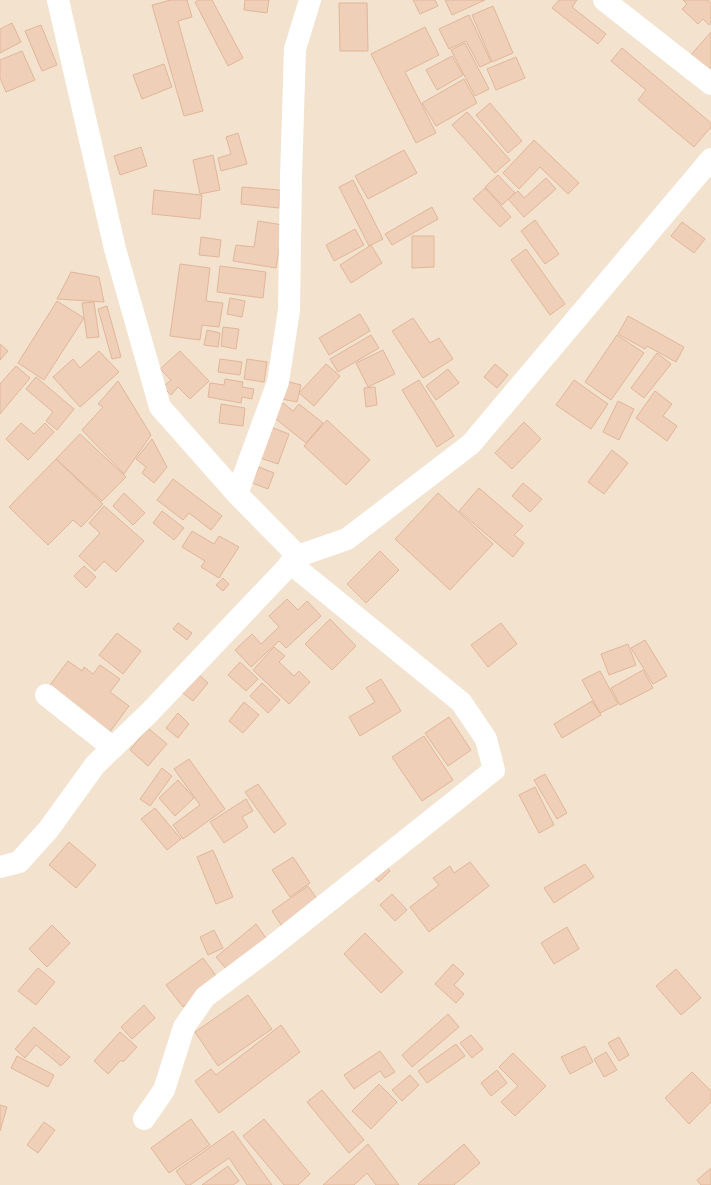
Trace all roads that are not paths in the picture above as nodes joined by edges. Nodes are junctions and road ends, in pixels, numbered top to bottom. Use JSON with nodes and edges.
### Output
{"nodes":[{"id":1,"x":58,"y":0,"type":"edge"},
{"id":2,"x":310,"y":0,"type":"edge"},
{"id":3,"x":604,"y":0,"type":"edge"},
{"id":4,"x":711,"y":84,"type":"edge"},
{"id":5,"x":711,"y":159,"type":"edge"},
{"id":6,"x":237,"y":494,"type":"junction"},
{"id":7,"x":294,"y":559,"type":"junction"},
{"id":8,"x":46,"y":695,"type":"dead end"},
{"id":9,"x":112,"y":748,"type":"junction"},
{"id":10,"x":0,"y":867,"type":"edge"},
{"id":11,"x":144,"y":1119,"type":"dead end"}],
"edges":[{"from":1,"to":6,"type":"street"},
{"from":2,"to":6,"type":"street"},
{"from":3,"to":4,"type":"street"},
{"from":5,"to":7,"type":"street"},
{"from":6,"to":7,"type":"street"},
{"from":7,"to":9,"type":"street"},
{"from":7,"to":11,"type":"street"},
{"from":8,"to":9,"type":"street"},
{"from":9,"to":10,"type":"street"}]}
